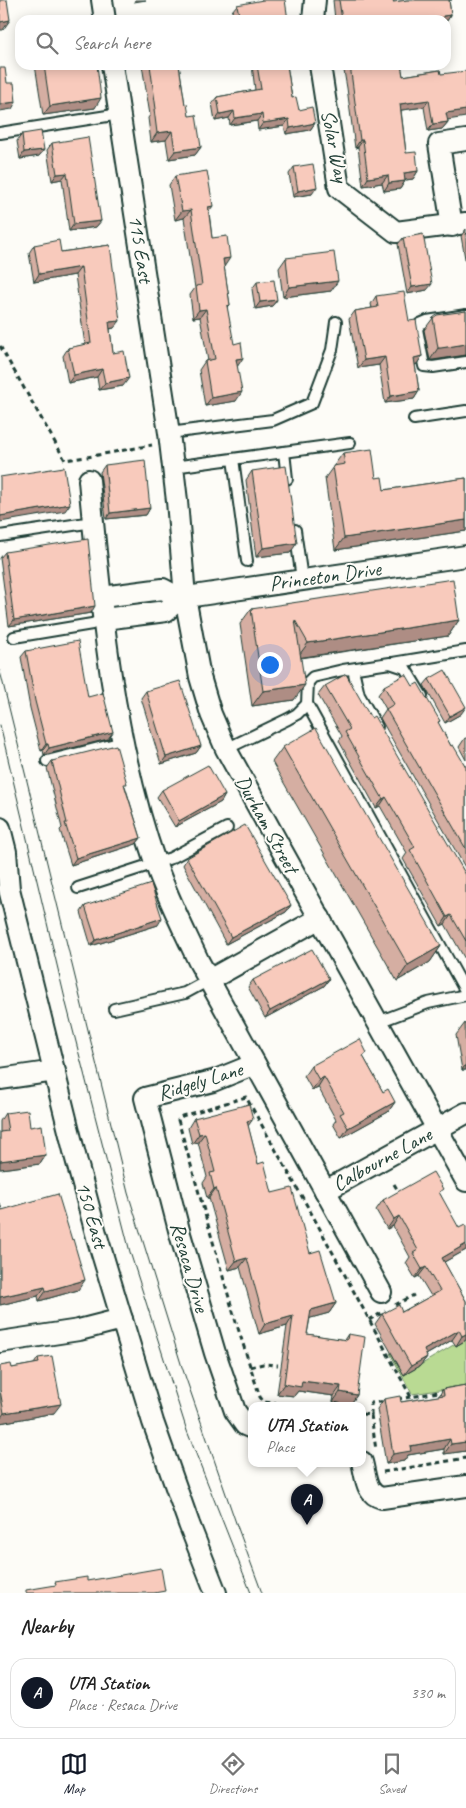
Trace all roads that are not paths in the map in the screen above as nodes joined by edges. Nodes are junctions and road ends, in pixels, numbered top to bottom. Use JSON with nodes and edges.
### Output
{"nodes":[{"id":1,"x":102,"y":0,"type":"edge"},
{"id":2,"x":315,"y":0,"type":"edge"},
{"id":3,"x":104,"y":15,"type":"edge"},
{"id":4,"x":314,"y":15,"type":"edge"},
{"id":5,"x":113,"y":70,"type":"edge"},
{"id":6,"x":321,"y":70,"type":"edge"},
{"id":7,"x":120,"y":114,"type":"junction"},
{"id":8,"x":0,"y":133,"type":"edge"},
{"id":9,"x":466,"y":140,"type":"edge"},
{"id":10,"x":459,"y":224,"type":"edge"},
{"id":11,"x":466,"y":315,"type":"edge"},
{"id":12,"x":336,"y":322,"type":"dead end"},
{"id":13,"x":466,"y":362,"type":"edge"},
{"id":14,"x":466,"y":411,"type":"edge"},
{"id":15,"x":414,"y":419,"type":"dead end"},
{"id":16,"x":170,"y":438,"type":"junction"},
{"id":17,"x":350,"y":444,"type":"dead end"},
{"id":18,"x":284,"y":452,"type":"junction"},
{"id":19,"x":233,"y":459,"type":"junction"},
{"id":20,"x":173,"y":467,"type":"junction"},
{"id":21,"x":89,"y":480,"type":"dead end"},
{"id":22,"x":289,"y":491,"type":"edge"},
{"id":23,"x":293,"y":521,"type":"edge"},
{"id":24,"x":93,"y":522,"type":"junction"},
{"id":25,"x":0,"y":536,"type":"edge"},
{"id":26,"x":466,"y":556,"type":"edge"},
{"id":27,"x":247,"y":561,"type":"dead end"},
{"id":28,"x":302,"y":579,"type":"junction"},
{"id":29,"x":102,"y":597,"type":"junction"},
{"id":30,"x":182,"y":597,"type":"junction"},
{"id":31,"x":104,"y":619,"type":"junction"},
{"id":32,"x":14,"y":637,"type":"dead end"},
{"id":33,"x":466,"y":651,"type":"edge"},
{"id":34,"x":390,"y":663,"type":"junction"},
{"id":35,"x":353,"y":669,"type":"junction"},
{"id":36,"x":307,"y":704,"type":"junction"},
{"id":37,"x":429,"y":710,"type":"edge"},
{"id":38,"x":383,"y":738,"type":"edge"},
{"id":39,"x":123,"y":742,"type":"junction"},
{"id":40,"x":226,"y":749,"type":"junction"},
{"id":41,"x":47,"y":761,"type":"dead end"},
{"id":42,"x":0,"y":828,"type":"edge"},
{"id":43,"x":227,"y":828,"type":"dead end"},
{"id":44,"x":155,"y":864,"type":"junction"},
{"id":45,"x":78,"y":888,"type":"dead end"},
{"id":46,"x":320,"y":918,"type":"junction"},
{"id":47,"x":209,"y":980,"type":"junction"},
{"id":48,"x":466,"y":993,"type":"edge"},
{"id":49,"x":114,"y":1009,"type":"dead end"},
{"id":50,"x":378,"y":1022,"type":"junction"},
{"id":51,"x":254,"y":1064,"type":"junction"},
{"id":52,"x":55,"y":1071,"type":"junction"},
{"id":53,"x":0,"y":1079,"type":"edge"},
{"id":54,"x":145,"y":1098,"type":"joint"},
{"id":55,"x":466,"y":1113,"type":"edge"},
{"id":56,"x":437,"y":1129,"type":"junction"},
{"id":57,"x":466,"y":1181,"type":"edge"},
{"id":58,"x":325,"y":1191,"type":"junction"},
{"id":59,"x":381,"y":1292,"type":"dead end"},
{"id":60,"x":122,"y":1319,"type":"junction"},
{"id":61,"x":0,"y":1342,"type":"edge"},
{"id":62,"x":248,"y":1426,"type":"edge"},
{"id":63,"x":369,"y":1458,"type":"edge"},
{"id":64,"x":466,"y":1486,"type":"edge"},
{"id":65,"x":216,"y":1593,"type":"edge"}],
"edges":[{"from":1,"to":3,"type":"street"},
{"from":2,"to":4,"type":"street"},
{"from":5,"to":7,"type":"street","name":"115 East"},
{"from":6,"to":10,"type":"street","name":"Solar Way"},
{"from":7,"to":8,"type":"lane"},
{"from":7,"to":16,"type":"street","name":"115 East"},
{"from":9,"to":10,"type":"street"},
{"from":11,"to":13,"type":"lane"},
{"from":12,"to":16,"type":"lane"},
{"from":14,"to":15,"type":"lane"},
{"from":16,"to":20,"type":"street","name":"Durham Street"},
{"from":17,"to":18,"type":"lane"},
{"from":18,"to":19,"type":"lane"},
{"from":18,"to":22,"type":"lane"},
{"from":19,"to":20,"type":"lane"},
{"from":19,"to":27,"type":"lane"},
{"from":20,"to":30,"type":"street","name":"Durham Street"},
{"from":21,"to":24,"type":"street"},
{"from":23,"to":28,"type":"lane"},
{"from":24,"to":25,"type":"lane"},
{"from":24,"to":29,"type":"street"},
{"from":26,"to":28,"type":"street","name":"Princeton Drive"},
{"from":28,"to":30,"type":"street","name":"Princeton Drive"},
{"from":29,"to":30,"type":"street"},
{"from":29,"to":31,"type":"street"},
{"from":30,"to":31,"type":"street"},
{"from":30,"to":40,"type":"street","name":"Durham Street"},
{"from":31,"to":32,"type":"lane"},
{"from":31,"to":39,"type":"street"},
{"from":33,"to":34,"type":"lane"},
{"from":34,"to":35,"type":"lane"},
{"from":34,"to":37,"type":"lane"},
{"from":35,"to":36,"type":"lane"},
{"from":35,"to":38,"type":"lane"},
{"from":36,"to":40,"type":"lane"},
{"from":36,"to":48,"type":"lane"},
{"from":39,"to":41,"type":"lane"},
{"from":39,"to":44,"type":"street"},
{"from":40,"to":46,"type":"street","name":"Durham Street"},
{"from":42,"to":52,"type":"street","name":"150 East"},
{"from":43,"to":44,"type":"lane"},
{"from":44,"to":45,"type":"lane"},
{"from":44,"to":47,"type":"street"},
{"from":46,"to":47,"type":"street"},
{"from":46,"to":50,"type":"street","name":"Durham Street"},
{"from":47,"to":49,"type":"lane"},
{"from":47,"to":51,"type":"street"},
{"from":48,"to":50,"type":"lane"},
{"from":50,"to":56,"type":"street","name":"Durham Street"},
{"from":51,"to":54,"type":"street","name":"Ridgely Lane"},
{"from":51,"to":58,"type":"street"},
{"from":52,"to":53,"type":"street"},
{"from":52,"to":60,"type":"street","name":"150 East"},
{"from":54,"to":62,"type":"street","name":"Resaca Drive"},
{"from":55,"to":56,"type":"street","name":"Calbourne Lane"},
{"from":56,"to":57,"type":"street","name":"Durham Street"},
{"from":56,"to":58,"type":"street","name":"Calbourne Lane"},
{"from":58,"to":59,"type":"street"},
{"from":60,"to":61,"type":"street"},
{"from":60,"to":65,"type":"street","name":"150 East"},
{"from":63,"to":64,"type":"street"}]}
